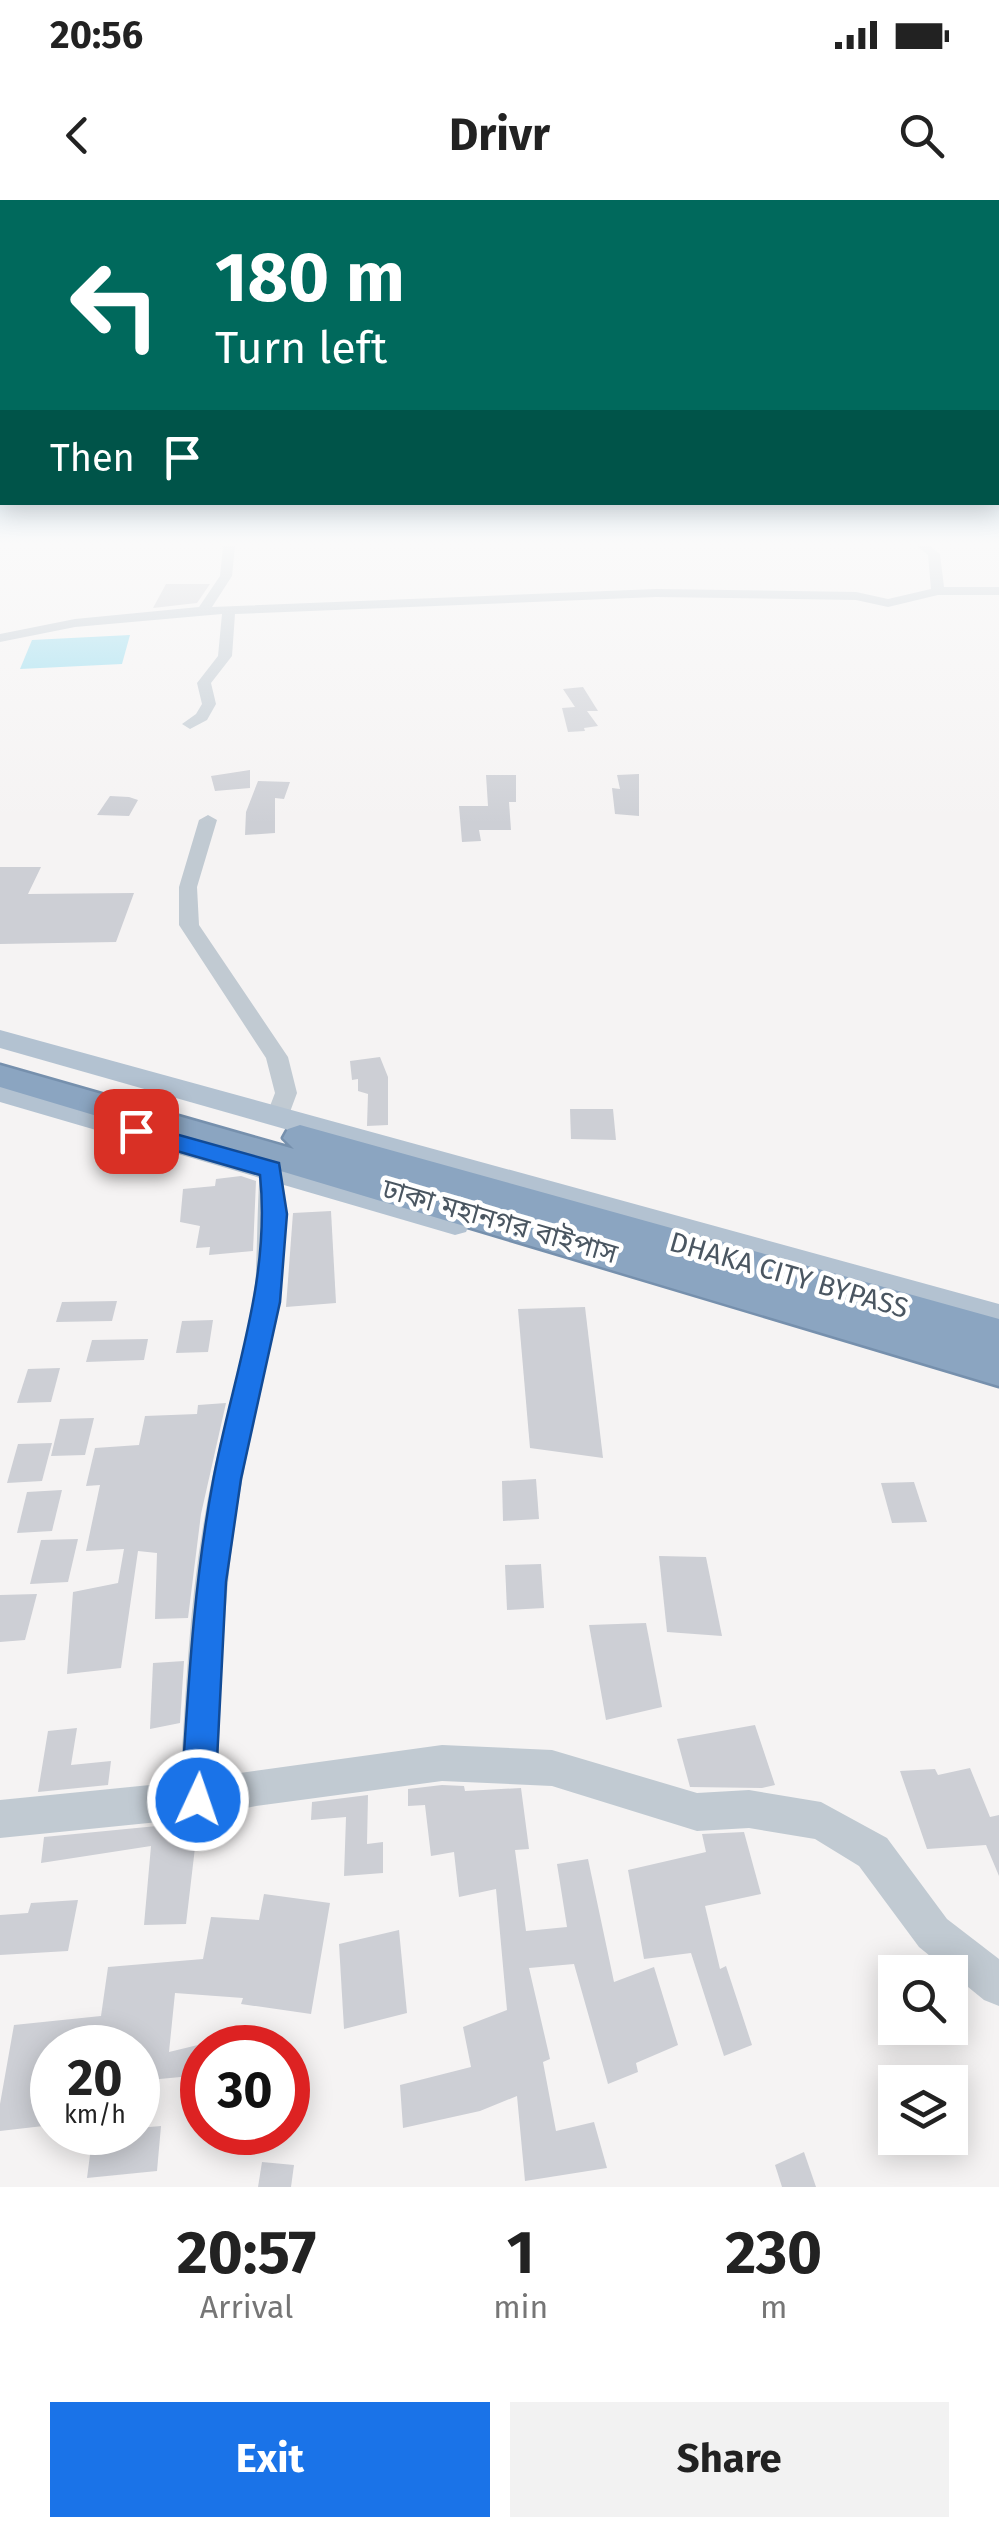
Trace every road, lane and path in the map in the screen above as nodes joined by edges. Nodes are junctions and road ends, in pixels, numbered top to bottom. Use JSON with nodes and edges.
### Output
{"nodes":[{"id":1,"x":229,"y":639,"type":"edge"},
{"id":2,"x":190,"y":724,"type":"dead end"},
{"id":3,"x":208,"y":820,"type":"dead end"},
{"id":4,"x":0,"y":1039,"type":"edge"},
{"id":5,"x":0,"y":1054,"type":"edge"},
{"id":6,"x":0,"y":1076,"type":"edge"},
{"id":7,"x":0,"y":1092,"type":"edge"},
{"id":8,"x":280,"y":1114,"type":"junction"},
{"id":9,"x":271,"y":1169,"type":"junction"},
{"id":10,"x":999,"y":1318,"type":"edge"},
{"id":11,"x":999,"y":1336,"type":"edge"},
{"id":12,"x":999,"y":1368,"type":"edge"},
{"id":13,"x":999,"y":1385,"type":"edge"},
{"id":14,"x":198,"y":1800,"type":"junction"},
{"id":15,"x":0,"y":1819,"type":"edge"},
{"id":16,"x":999,"y":1985,"type":"edge"}],
"edges":[{"from":1,"to":2,"type":"street"},
{"from":3,"to":8,"type":"street"},
{"from":4,"to":8,"type":"main road"},
{"from":5,"to":11,"type":"highway","name":"DHAKA CITY BYPASS"},
{"from":6,"to":12,"type":"highway","name":"ঢাকা মহানগর বাইপাস"},
{"from":7,"to":9,"type":"main road"},
{"from":8,"to":10,"type":"main road"},
{"from":9,"to":13,"type":"main road"},
{"from":9,"to":14,"type":"street"},
{"from":14,"to":15,"type":"street"},
{"from":14,"to":16,"type":"street"}]}
